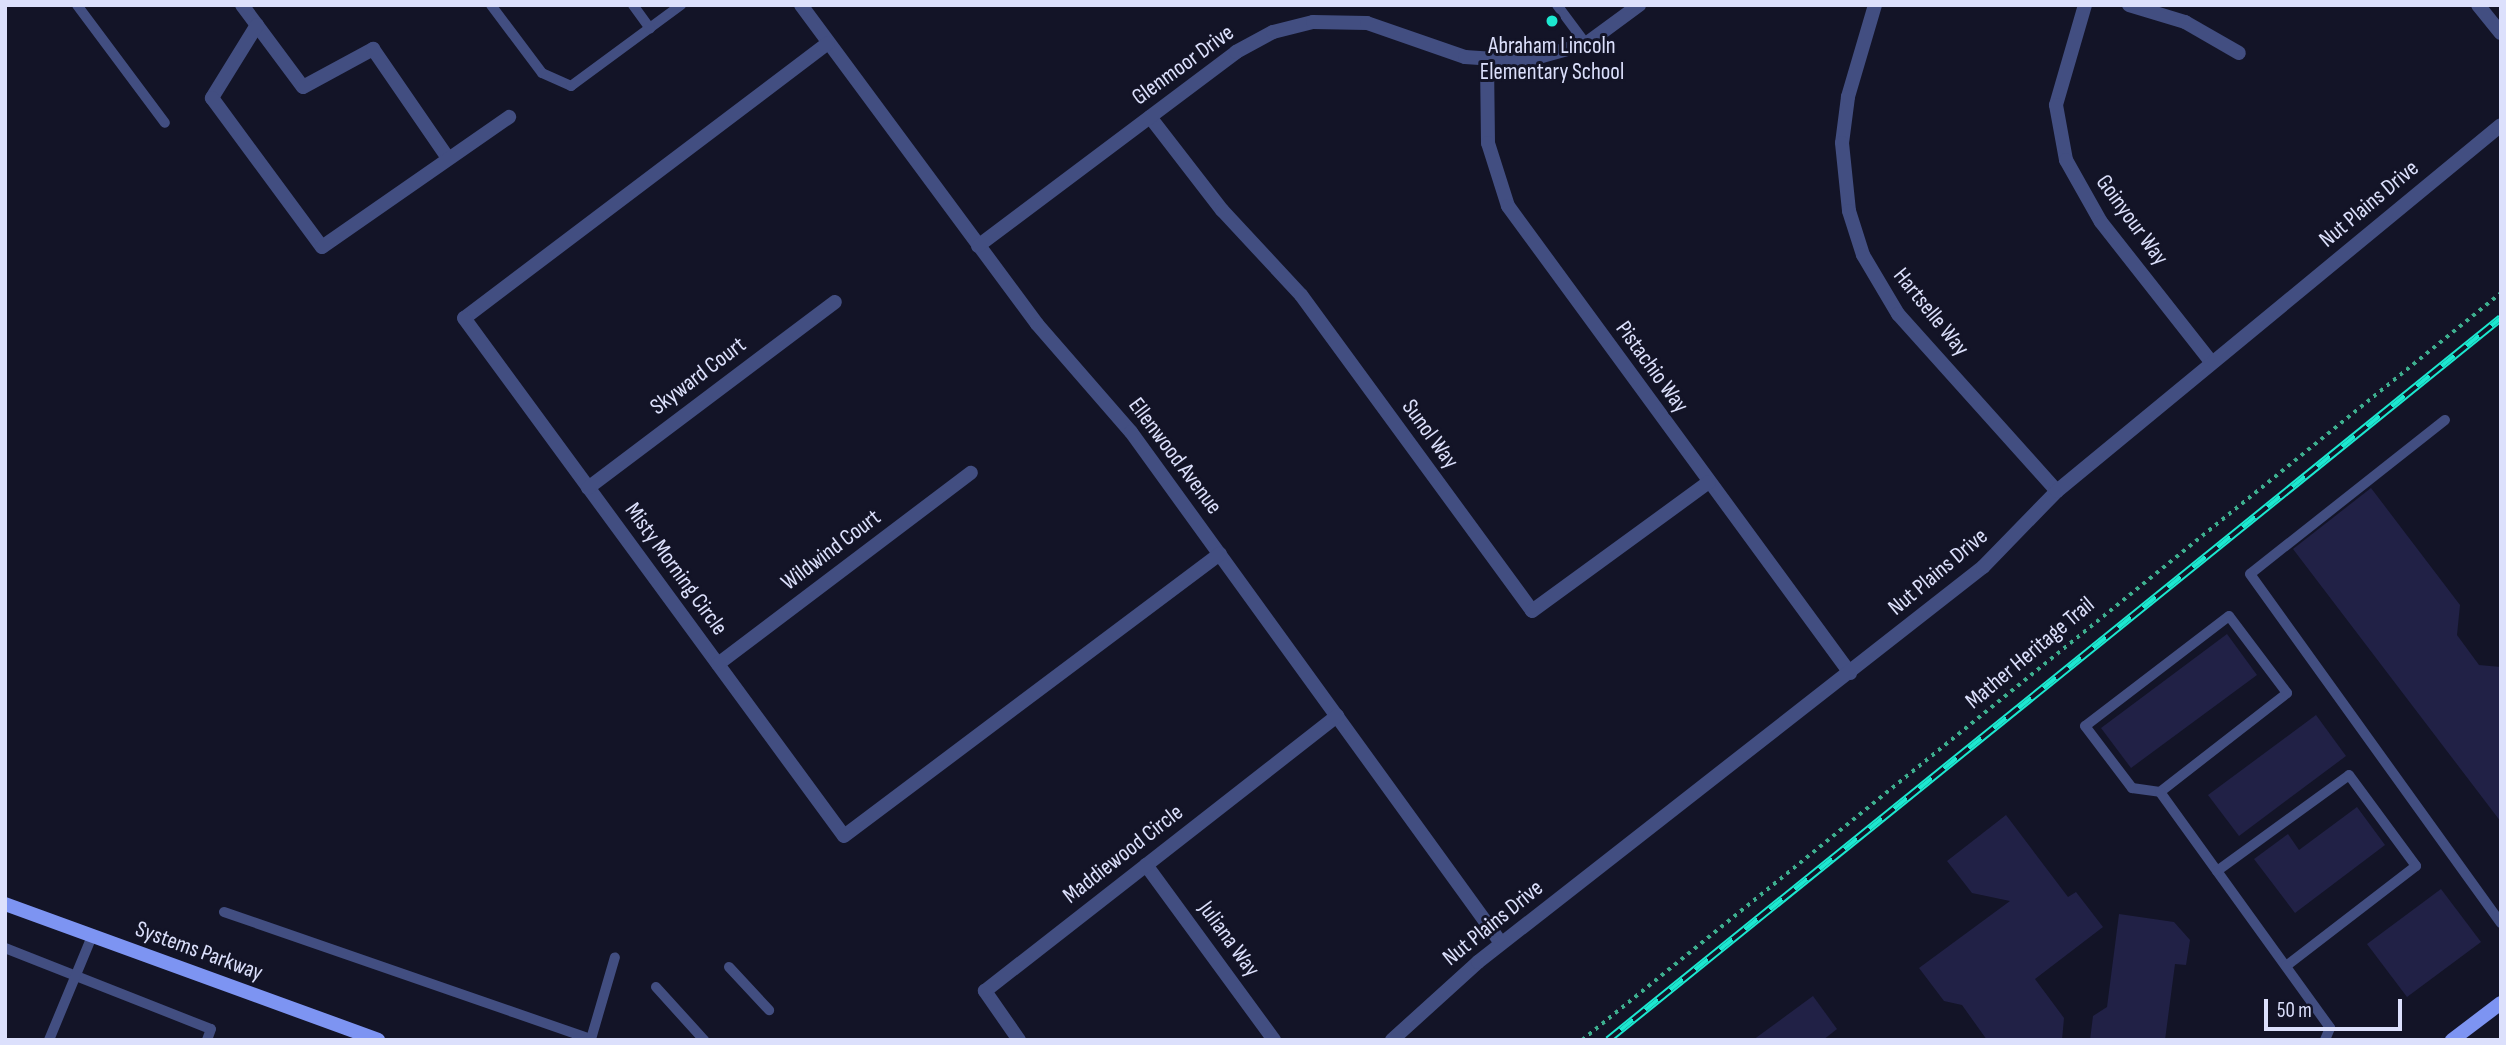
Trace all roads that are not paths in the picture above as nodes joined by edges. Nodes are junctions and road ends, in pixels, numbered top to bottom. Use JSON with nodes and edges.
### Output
{"nodes":[{"id":1,"x":77,"y":5,"type":"edge"},
{"id":2,"x":242,"y":5,"type":"edge"},
{"id":3,"x":491,"y":5,"type":"edge"},
{"id":4,"x":633,"y":5,"type":"edge"},
{"id":5,"x":681,"y":5,"type":"edge"},
{"id":6,"x":801,"y":5,"type":"edge"},
{"id":7,"x":1558,"y":5,"type":"edge"},
{"id":8,"x":1639,"y":5,"type":"edge"},
{"id":9,"x":1875,"y":5,"type":"edge"},
{"id":10,"x":2085,"y":5,"type":"edge"},
{"id":11,"x":2129,"y":5,"type":"edge"},
{"id":12,"x":2478,"y":5,"type":"edge"},
{"id":13,"x":1334,"y":13,"type":"edge"},
{"id":14,"x":257,"y":25,"type":"junction"},
{"id":15,"x":650,"y":28,"type":"junction"},
{"id":16,"x":2501,"y":33,"type":"edge"},
{"id":17,"x":828,"y":43,"type":"junction"},
{"id":18,"x":1586,"y":44,"type":"junction"},
{"id":19,"x":2239,"y":53,"type":"dead end"},
{"id":20,"x":1487,"y":61,"type":"junction"},
{"id":21,"x":509,"y":117,"type":"dead end"},
{"id":22,"x":1150,"y":117,"type":"junction"},
{"id":23,"x":165,"y":123,"type":"dead end"},
{"id":24,"x":2501,"y":125,"type":"edge"},
{"id":25,"x":447,"y":159,"type":"junction"},
{"id":26,"x":978,"y":246,"type":"junction"},
{"id":27,"x":835,"y":302,"type":"dead end"},
{"id":28,"x":2212,"y":363,"type":"junction"},
{"id":29,"x":2445,"y":421,"type":"dead end"},
{"id":30,"x":971,"y":473,"type":"dead end"},
{"id":31,"x":1709,"y":482,"type":"junction"},
{"id":32,"x":589,"y":488,"type":"junction"},
{"id":33,"x":2057,"y":491,"type":"junction"},
{"id":34,"x":1220,"y":554,"type":"junction"},
{"id":35,"x":718,"y":664,"type":"junction"},
{"id":36,"x":1850,"y":673,"type":"junction"},
{"id":37,"x":1337,"y":716,"type":"junction"},
{"id":38,"x":2161,"y":792,"type":"junction"},
{"id":39,"x":1146,"y":865,"type":"junction"},
{"id":40,"x":2217,"y":871,"type":"junction"},
{"id":41,"x":5,"y":904,"type":"edge"},
{"id":42,"x":224,"y":912,"type":"dead end"},
{"id":43,"x":2501,"y":923,"type":"edge"},
{"id":44,"x":92,"y":936,"type":"junction"},
{"id":45,"x":1502,"y":943,"type":"junction"},
{"id":46,"x":5,"y":948,"type":"edge"},
{"id":47,"x":615,"y":957,"type":"dead end"},
{"id":48,"x":2286,"y":966,"type":"junction"},
{"id":49,"x":729,"y":967,"type":"dead end"},
{"id":50,"x":74,"y":979,"type":"junction"},
{"id":51,"x":656,"y":987,"type":"dead end"},
{"id":52,"x":2501,"y":1003,"type":"edge"},
{"id":53,"x":769,"y":1010,"type":"dead end"},
{"id":54,"x":591,"y":1039,"type":"edge"},
{"id":55,"x":49,"y":1040,"type":"edge"},
{"id":56,"x":207,"y":1040,"type":"edge"},
{"id":57,"x":378,"y":1040,"type":"edge"},
{"id":58,"x":704,"y":1040,"type":"edge"},
{"id":59,"x":1019,"y":1040,"type":"edge"},
{"id":60,"x":1274,"y":1040,"type":"edge"},
{"id":61,"x":1392,"y":1040,"type":"edge"},
{"id":62,"x":2325,"y":1040,"type":"edge"},
{"id":63,"x":2452,"y":1040,"type":"edge"}],
"edges":[{"from":1,"to":23,"type":"lane"},
{"from":2,"to":14,"type":"street"},
{"from":3,"to":15,"type":"lane"},
{"from":4,"to":15,"type":"lane"},
{"from":5,"to":15,"type":"lane"},
{"from":6,"to":17,"type":"street","name":"Ellenwood Avenue"},
{"from":7,"to":18,"type":"lane"},
{"from":8,"to":18,"type":"street","name":"Glenmoor Drive"},
{"from":9,"to":33,"type":"street","name":"Hartselle Way"},
{"from":10,"to":28,"type":"street","name":"Goinyour Way"},
{"from":11,"to":19,"type":"street"},
{"from":12,"to":16,"type":"street"},
{"from":13,"to":20,"type":"street","name":"Glenmoor Drive"},
{"from":13,"to":22,"type":"street","name":"Glenmoor Drive"},
{"from":14,"to":25,"type":"street"},
{"from":14,"to":25,"type":"street"},
{"from":17,"to":26,"type":"street","name":"Ellenwood Avenue"},
{"from":17,"to":32,"type":"street","name":"Misty Morning Circle"},
{"from":18,"to":20,"type":"street","name":"Glenmoor Drive"},
{"from":20,"to":31,"type":"street","name":"Pistachio Way"},
{"from":21,"to":25,"type":"street"},
{"from":22,"to":26,"type":"street","name":"Glenmoor Drive"},
{"from":22,"to":31,"type":"street","name":"Sunol Way"},
{"from":24,"to":28,"type":"street","name":"Nut Plains Drive"},
{"from":26,"to":34,"type":"street","name":"Ellenwood Avenue"},
{"from":27,"to":32,"type":"street","name":"Skyward Court"},
{"from":28,"to":33,"type":"street","name":"Nut Plains Drive"},
{"from":29,"to":43,"type":"lane"},
{"from":30,"to":35,"type":"street","name":"Wildwind Court"},
{"from":31,"to":36,"type":"street","name":"Pistachio Way"},
{"from":32,"to":35,"type":"street","name":"Misty Morning Circle"},
{"from":33,"to":36,"type":"street","name":"Nut Plains Drive"},
{"from":34,"to":35,"type":"street","name":"Misty Morning Circle"},
{"from":34,"to":37,"type":"street","name":"Ellenwood Avenue"},
{"from":36,"to":45,"type":"street","name":"Nut Plains Drive"},
{"from":37,"to":39,"type":"street","name":"Maddiewood Circle"},
{"from":37,"to":45,"type":"street","name":"Ellenwood Avenue"},
{"from":38,"to":38,"type":"lane"},
{"from":38,"to":40,"type":"lane"},
{"from":39,"to":59,"type":"street","name":"Maddiewood Circle"},
{"from":39,"to":60,"type":"street","name":"Juliana Way"},
{"from":40,"to":48,"type":"lane"},
{"from":40,"to":48,"type":"lane"},
{"from":41,"to":44,"type":"street","name":"Systems Parkway"},
{"from":42,"to":54,"type":"lane"},
{"from":44,"to":50,"type":"lane"},
{"from":44,"to":57,"type":"street","name":"Systems Parkway"},
{"from":45,"to":61,"type":"street","name":"Nut Plains Drive"},
{"from":46,"to":50,"type":"lane"},
{"from":47,"to":54,"type":"lane"},
{"from":48,"to":62,"type":"lane"},
{"from":49,"to":53,"type":"lane"},
{"from":50,"to":55,"type":"lane"},
{"from":50,"to":56,"type":"lane"},
{"from":51,"to":58,"type":"lane"},
{"from":52,"to":63,"type":"street"}]}
